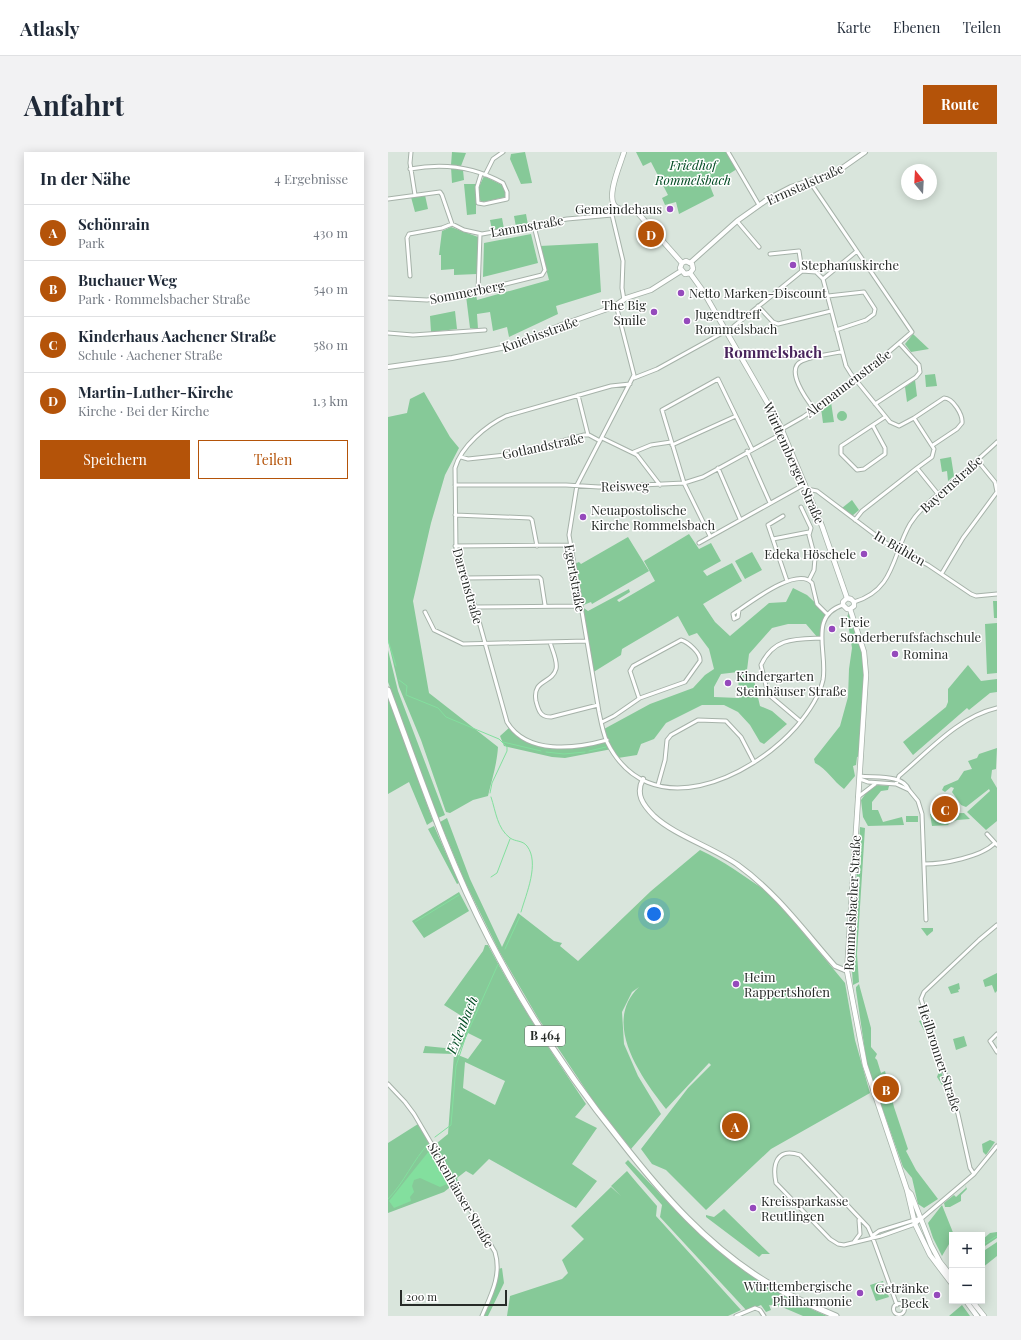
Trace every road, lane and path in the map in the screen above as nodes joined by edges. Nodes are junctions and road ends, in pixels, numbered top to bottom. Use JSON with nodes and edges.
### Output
{"nodes":[{"id":1,"x":411,"y":152,"type":"edge"},
{"id":2,"x":503,"y":152,"type":"edge"},
{"id":3,"x":624,"y":152,"type":"edge"},
{"id":4,"x":728,"y":152,"type":"edge"},
{"id":5,"x":865,"y":152,"type":"edge"},
{"id":6,"x":410,"y":169,"type":"junction"},
{"id":7,"x":483,"y":175,"type":"junction"},
{"id":8,"x":810,"y":182,"type":"junction"},
{"id":9,"x":415,"y":195,"type":"junction"},
{"id":10,"x":388,"y":199,"type":"edge"},
{"id":11,"x":759,"y":205,"type":"junction"},
{"id":12,"x":616,"y":207,"type":"junction"},
{"id":13,"x":612,"y":215,"type":"junction"},
{"id":14,"x":737,"y":221,"type":"junction"},
{"id":15,"x":452,"y":224,"type":"junction"},
{"id":16,"x":534,"y":226,"type":"junction"},
{"id":17,"x":480,"y":234,"type":"junction"},
{"id":18,"x":759,"y":247,"type":"dead end"},
{"id":19,"x":857,"y":251,"type":"junction"},
{"id":20,"x":770,"y":254,"type":"dead end"},
{"id":21,"x":682,"y":263,"type":"junction"},
{"id":22,"x":690,"y":263,"type":"junction"},
{"id":23,"x":681,"y":271,"type":"junction"},
{"id":24,"x":802,"y":271,"type":"junction"},
{"id":25,"x":690,"y":273,"type":"junction"},
{"id":26,"x":410,"y":276,"type":"dead end"},
{"id":27,"x":823,"y":279,"type":"junction"},
{"id":28,"x":478,"y":292,"type":"junction"},
{"id":29,"x":828,"y":296,"type":"junction"},
{"id":30,"x":388,"y":298,"type":"edge"},
{"id":31,"x":624,"y":300,"type":"junction"},
{"id":32,"x":616,"y":305,"type":"junction"},
{"id":33,"x":758,"y":306,"type":"junction"},
{"id":34,"x":831,"y":311,"type":"junction"},
{"id":35,"x":485,"y":330,"type":"dead end"},
{"id":36,"x":836,"y":330,"type":"junction"},
{"id":37,"x":726,"y":331,"type":"junction"},
{"id":38,"x":388,"y":333,"type":"edge"},
{"id":39,"x":900,"y":344,"type":"junction"},
{"id":40,"x":841,"y":352,"type":"junction"},
{"id":41,"x":388,"y":366,"type":"edge"},
{"id":42,"x":634,"y":378,"type":"junction"},
{"id":43,"x":856,"y":380,"type":"junction"},
{"id":44,"x":630,"y":384,"type":"junction"},
{"id":45,"x":578,"y":395,"type":"junction"},
{"id":46,"x":875,"y":404,"type":"junction"},
{"id":47,"x":814,"y":410,"type":"junction"},
{"id":48,"x":736,"y":416,"type":"junction"},
{"id":49,"x":885,"y":417,"type":"junction"},
{"id":50,"x":914,"y":418,"type":"junction"},
{"id":51,"x":873,"y":426,"type":"junction"},
{"id":52,"x":782,"y":431,"type":"junction"},
{"id":53,"x":588,"y":435,"type":"junction"},
{"id":54,"x":601,"y":440,"type":"junction"},
{"id":55,"x":997,"y":442,"type":"edge"},
{"id":56,"x":671,"y":444,"type":"junction"},
{"id":57,"x":933,"y":445,"type":"junction"},
{"id":58,"x":752,"y":449,"type":"junction"},
{"id":59,"x":748,"y":451,"type":"junction"},
{"id":60,"x":634,"y":452,"type":"junction"},
{"id":61,"x":461,"y":457,"type":"junction"},
{"id":62,"x":977,"y":460,"type":"junction"},
{"id":63,"x":718,"y":468,"type":"junction"},
{"id":64,"x":917,"y":468,"type":"junction"},
{"id":65,"x":684,"y":483,"type":"junction"},
{"id":66,"x":455,"y":485,"type":"junction"},
{"id":67,"x":577,"y":485,"type":"junction"},
{"id":68,"x":660,"y":485,"type":"junction"},
{"id":69,"x":806,"y":487,"type":"junction"},
{"id":70,"x":938,"y":494,"type":"junction"},
{"id":71,"x":770,"y":503,"type":"junction"},
{"id":72,"x":801,"y":507,"type":"dead end"},
{"id":73,"x":455,"y":516,"type":"junction"},
{"id":74,"x":783,"y":516,"type":"dead end"},
{"id":75,"x":740,"y":519,"type":"junction"},
{"id":76,"x":855,"y":520,"type":"junction"},
{"id":77,"x":809,"y":532,"type":"junction"},
{"id":78,"x":710,"y":536,"type":"junction"},
{"id":79,"x":773,"y":539,"type":"junction"},
{"id":80,"x":699,"y":543,"type":"dead end"},
{"id":81,"x":569,"y":545,"type":"junction"},
{"id":82,"x":455,"y":546,"type":"junction"},
{"id":83,"x":537,"y":546,"type":"junction"},
{"id":84,"x":899,"y":550,"type":"junction"},
{"id":85,"x":942,"y":573,"type":"junction"},
{"id":86,"x":465,"y":578,"type":"junction"},
{"id":87,"x":809,"y":580,"type":"junction"},
{"id":88,"x":787,"y":581,"type":"junction"},
{"id":89,"x":997,"y":594,"type":"edge"},
{"id":90,"x":847,"y":598,"type":"junction"},
{"id":91,"x":854,"y":602,"type":"junction"},
{"id":92,"x":843,"y":605,"type":"junction"},
{"id":93,"x":545,"y":606,"type":"junction"},
{"id":94,"x":580,"y":606,"type":"junction"},
{"id":95,"x":475,"y":607,"type":"junction"},
{"id":96,"x":850,"y":609,"type":"junction"},
{"id":97,"x":739,"y":610,"type":"dead end"},
{"id":98,"x":425,"y":612,"type":"dead end"},
{"id":99,"x":827,"y":614,"type":"junction"},
{"id":100,"x":822,"y":638,"type":"junction"},
{"id":101,"x":586,"y":641,"type":"junction"},
{"id":102,"x":484,"y":642,"type":"junction"},
{"id":103,"x":550,"y":642,"type":"junction"},
{"id":104,"x":388,"y":690,"type":"edge"},
{"id":105,"x":639,"y":698,"type":"junction"},
{"id":106,"x":598,"y":705,"type":"junction"},
{"id":107,"x":997,"y":708,"type":"edge"},
{"id":108,"x":602,"y":722,"type":"junction"},
{"id":109,"x":800,"y":722,"type":"junction"},
{"id":110,"x":607,"y":740,"type":"junction"},
{"id":111,"x":754,"y":762,"type":"junction"},
{"id":112,"x":860,"y":778,"type":"junction"},
{"id":113,"x":643,"y":779,"type":"junction"},
{"id":114,"x":898,"y":780,"type":"junction"},
{"id":115,"x":877,"y":783,"type":"junction"},
{"id":116,"x":896,"y":784,"type":"junction"},
{"id":117,"x":658,"y":785,"type":"junction"},
{"id":118,"x":909,"y":790,"type":"junction"},
{"id":119,"x":858,"y":797,"type":"junction"},
{"id":120,"x":987,"y":834,"type":"dead end"},
{"id":121,"x":996,"y":844,"type":"edge"},
{"id":122,"x":924,"y":864,"type":"junction"},
{"id":123,"x":926,"y":920,"type":"dead end"},
{"id":124,"x":997,"y":925,"type":"edge"},
{"id":125,"x":847,"y":968,"type":"junction"},
{"id":126,"x":997,"y":1034,"type":"edge"},
{"id":127,"x":997,"y":1052,"type":"edge"},
{"id":128,"x":388,"y":1084,"type":"edge"},
{"id":129,"x":997,"y":1146,"type":"edge"},
{"id":130,"x":974,"y":1174,"type":"junction"},
{"id":131,"x":907,"y":1190,"type":"junction"},
{"id":132,"x":921,"y":1218,"type":"junction"},
{"id":133,"x":859,"y":1220,"type":"junction"},
{"id":134,"x":915,"y":1221,"type":"junction"},
{"id":135,"x":872,"y":1236,"type":"junction"},
{"id":136,"x":854,"y":1242,"type":"junction"},
{"id":137,"x":949,"y":1273,"type":"edge"},
{"id":138,"x":949,"y":1280,"type":"edge"},
{"id":139,"x":968,"y":1304,"type":"edge"},
{"id":140,"x":974,"y":1304,"type":"edge"},
{"id":141,"x":897,"y":1305,"type":"junction"},
{"id":142,"x":898,"y":1315,"type":"edge"},
{"id":143,"x":482,"y":1316,"type":"edge"},
{"id":144,"x":736,"y":1316,"type":"edge"},
{"id":145,"x":764,"y":1316,"type":"edge"},
{"id":146,"x":836,"y":1316,"type":"edge"},
{"id":147,"x":977,"y":1316,"type":"edge"},
{"id":148,"x":984,"y":1316,"type":"edge"}],
"edges":[{"from":1,"to":6,"type":"street"},
{"from":2,"to":7,"type":"street"},
{"from":3,"to":12,"type":"main road"},
{"from":4,"to":11,"type":"street"},
{"from":5,"to":8,"type":"street","name":"Ermstalstraße"},
{"from":6,"to":7,"type":"street"},
{"from":6,"to":9,"type":"street"},
{"from":7,"to":7,"type":"street"},
{"from":8,"to":11,"type":"street","name":"Ermstalstraße"},
{"from":8,"to":19,"type":"street"},
{"from":9,"to":10,"type":"street"},
{"from":9,"to":15,"type":"street"},
{"from":11,"to":14,"type":"street","name":"Ermstalstraße"},
{"from":12,"to":13,"type":"street"},
{"from":12,"to":21,"type":"main road"},
{"from":13,"to":16,"type":"street","name":"Lammstraße"},
{"from":13,"to":31,"type":"street"},
{"from":14,"to":18,"type":"street"},
{"from":14,"to":22,"type":"street","name":"Ermstalstraße"},
{"from":15,"to":17,"type":"street","name":"Lammstraße"},
{"from":15,"to":26,"type":"street"},
{"from":16,"to":17,"type":"street","name":"Lammstraße"},
{"from":16,"to":28,"type":"street","name":"Sommerberg"},
{"from":17,"to":28,"type":"street"},
{"from":19,"to":27,"type":"street"},
{"from":19,"to":39,"type":"street","name":"Alemannenstraße"},
{"from":20,"to":24,"type":"street"},
{"from":21,"to":22,"type":"main road"},
{"from":21,"to":23,"type":"main road"},
{"from":22,"to":25,"type":"main road"},
{"from":23,"to":25,"type":"main road"},
{"from":23,"to":31,"type":"street","name":"Kniebisstraße"},
{"from":24,"to":27,"type":"street"},
{"from":24,"to":33,"type":"street"},
{"from":25,"to":37,"type":"main road","name":"Württemberger Straße"},
{"from":27,"to":29,"type":"street"},
{"from":28,"to":30,"type":"street","name":"Sommerberg"},
{"from":29,"to":34,"type":"street"},
{"from":29,"to":36,"type":"street"},
{"from":31,"to":32,"type":"street","name":"Kniebisstraße"},
{"from":32,"to":41,"type":"street","name":"Kniebisstraße"},
{"from":32,"to":42,"type":"street"},
{"from":33,"to":34,"type":"street"},
{"from":33,"to":37,"type":"street"},
{"from":34,"to":36,"type":"street"},
{"from":35,"to":38,"type":"street"},
{"from":36,"to":40,"type":"street"},
{"from":37,"to":42,"type":"street"},
{"from":37,"to":52,"type":"main road","name":"Württemberger Straße"},
{"from":39,"to":43,"type":"street","name":"Alemannenstraße"},
{"from":39,"to":46,"type":"street"},
{"from":40,"to":43,"type":"street"},
{"from":40,"to":47,"type":"street"},
{"from":42,"to":44,"type":"street","name":"Egertstraße"},
{"from":43,"to":46,"type":"street"},
{"from":43,"to":47,"type":"street","name":"Alemannenstraße"},
{"from":44,"to":45,"type":"street","name":"Darrenstraße"},
{"from":44,"to":54,"type":"street","name":"Egertstraße"},
{"from":45,"to":53,"type":"street"},
{"from":45,"to":61,"type":"street","name":"Darrenstraße"},
{"from":46,"to":49,"type":"street"},
{"from":47,"to":52,"type":"street","name":"Alemannenstraße"},
{"from":48,"to":56,"type":"street"},
{"from":48,"to":56,"type":"street"},
{"from":48,"to":58,"type":"street"},
{"from":49,"to":50,"type":"street"},
{"from":49,"to":51,"type":"street"},
{"from":50,"to":57,"type":"street"},
{"from":50,"to":57,"type":"street"},
{"from":51,"to":51,"type":"street"},
{"from":52,"to":58,"type":"street","name":"Reisweg"},
{"from":52,"to":69,"type":"main road","name":"Württemberger Straße"},
{"from":53,"to":54,"type":"street","name":"Gotlandstraße"},
{"from":53,"to":61,"type":"street","name":"Gotlandstraße"},
{"from":54,"to":60,"type":"street","name":"Gotlandstraße"},
{"from":54,"to":67,"type":"street","name":"Egertstraße"},
{"from":55,"to":62,"type":"street","name":"Bayernstraße"},
{"from":56,"to":60,"type":"street"},
{"from":56,"to":65,"type":"street"},
{"from":57,"to":64,"type":"street"},
{"from":58,"to":59,"type":"street","name":"Reisweg"},
{"from":59,"to":63,"type":"street","name":"Reisweg"},
{"from":59,"to":71,"type":"street"},
{"from":60,"to":68,"type":"street"},
{"from":61,"to":66,"type":"street","name":"Darrenstraße"},
{"from":62,"to":70,"type":"street","name":"Bayernstraße"},
{"from":62,"to":85,"type":"street"},
{"from":63,"to":65,"type":"street","name":"Reisweg"},
{"from":63,"to":75,"type":"street"},
{"from":64,"to":70,"type":"street"},
{"from":64,"to":76,"type":"street"},
{"from":65,"to":68,"type":"street","name":"Reisweg"},
{"from":65,"to":78,"type":"street"},
{"from":66,"to":67,"type":"street","name":"Reisweg"},
{"from":66,"to":73,"type":"street","name":"Darrenstraße"},
{"from":67,"to":68,"type":"street","name":"Reisweg"},
{"from":67,"to":81,"type":"street","name":"Egertstraße"},
{"from":69,"to":71,"type":"street"},
{"from":69,"to":76,"type":"street","name":"In Bühlen"},
{"from":69,"to":90,"type":"main road","name":"Württemberger Straße"},
{"from":70,"to":84,"type":"street","name":"Bayernstraße"},
{"from":71,"to":75,"type":"street"},
{"from":72,"to":77,"type":"street"},
{"from":73,"to":82,"type":"street","name":"Darrenstraße"},
{"from":73,"to":83,"type":"street"},
{"from":74,"to":79,"type":"street"},
{"from":75,"to":78,"type":"street"},
{"from":76,"to":84,"type":"street","name":"In Bühlen"},
{"from":77,"to":79,"type":"street"},
{"from":77,"to":87,"type":"street"},
{"from":78,"to":80,"type":"street"},
{"from":79,"to":88,"type":"street"},
{"from":81,"to":83,"type":"street"},
{"from":81,"to":94,"type":"street","name":"Egertstraße"},
{"from":82,"to":83,"type":"street"},
{"from":82,"to":86,"type":"street","name":"Darrenstraße"},
{"from":84,"to":85,"type":"street","name":"In Bühlen"},
{"from":84,"to":91,"type":"street","name":"Bayernstraße"},
{"from":85,"to":89,"type":"street","name":"In Bühlen"},
{"from":86,"to":93,"type":"street"},
{"from":86,"to":95,"type":"street","name":"Darrenstraße"},
{"from":87,"to":88,"type":"street"},
{"from":87,"to":99,"type":"street"},
{"from":88,"to":97,"type":"street"},
{"from":90,"to":91,"type":"main road"},
{"from":90,"to":92,"type":"main road"},
{"from":91,"to":96,"type":"main road"},
{"from":92,"to":96,"type":"main road"},
{"from":92,"to":99,"type":"street"},
{"from":93,"to":94,"type":"street"},
{"from":93,"to":95,"type":"street"},
{"from":94,"to":101,"type":"street","name":"Egertstraße"},
{"from":95,"to":102,"type":"street","name":"Darrenstraße"},
{"from":96,"to":112,"type":"main road","name":"Rommelsbacher Straße"},
{"from":98,"to":102,"type":"street"},
{"from":99,"to":100,"type":"street","name":"Egertstraße"},
{"from":100,"to":109,"type":"street","name":"Egertstraße"},
{"from":100,"to":109,"type":"street"},
{"from":101,"to":103,"type":"street"},
{"from":101,"to":106,"type":"street","name":"Egertstraße"},
{"from":102,"to":103,"type":"street"},
{"from":102,"to":110,"type":"street","name":"Darrenstraße"},
{"from":103,"to":106,"type":"street"},
{"from":104,"to":146,"type":"main road","number":"B 464"},
{"from":105,"to":105,"type":"street"},
{"from":105,"to":108,"type":"street"},
{"from":106,"to":108,"type":"street","name":"Egertstraße"},
{"from":107,"to":114,"type":"street"},
{"from":108,"to":110,"type":"street","name":"Egertstraße"},
{"from":109,"to":111,"type":"street","name":"Egertstraße"},
{"from":110,"to":113,"type":"street","name":"Egertstraße"},
{"from":111,"to":117,"type":"street","name":"Egertstraße"},
{"from":111,"to":117,"type":"street"},
{"from":112,"to":114,"type":"street"},
{"from":112,"to":115,"type":"street"},
{"from":112,"to":119,"type":"main road","name":"Rommelsbacher Straße"},
{"from":113,"to":117,"type":"street","name":"Egertstraße"},
{"from":113,"to":125,"type":"street"},
{"from":114,"to":116,"type":"street"},
{"from":114,"to":118,"type":"street"},
{"from":115,"to":116,"type":"street"},
{"from":115,"to":119,"type":"street"},
{"from":116,"to":118,"type":"street"},
{"from":118,"to":122,"type":"street"},
{"from":119,"to":125,"type":"main road","name":"Rommelsbacher Straße"},
{"from":120,"to":121,"type":"street"},
{"from":121,"to":122,"type":"street"},
{"from":122,"to":123,"type":"street"},
{"from":124,"to":130,"type":"street","name":"Heilbronner Straße"},
{"from":125,"to":131,"type":"main road","name":"Rommelsbacher Straße"},
{"from":126,"to":127,"type":"street"},
{"from":128,"to":143,"type":"street","name":"Sickenhäuser Straße"},
{"from":129,"to":130,"type":"street"},
{"from":130,"to":132,"type":"street"},
{"from":131,"to":132,"type":"main road","name":"Rommelsbacher Straße"},
{"from":131,"to":134,"type":"main road","name":"Rommelsbacher Straße"},
{"from":132,"to":134,"type":"street"},
{"from":132,"to":137,"type":"main road","name":"Rommelsbacher Straße"},
{"from":133,"to":135,"type":"street"},
{"from":133,"to":136,"type":"street"},
{"from":133,"to":136,"type":"street"},
{"from":134,"to":135,"type":"street"},
{"from":134,"to":138,"type":"main road","name":"Rommelsbacher Straße"},
{"from":135,"to":136,"type":"street"},
{"from":135,"to":141,"type":"street"},
{"from":139,"to":147,"type":"main road"},
{"from":140,"to":148,"type":"main road"},
{"from":141,"to":142,"type":"street"},
{"from":141,"to":142,"type":"street"},
{"from":144,"to":145,"type":"street"}]}
